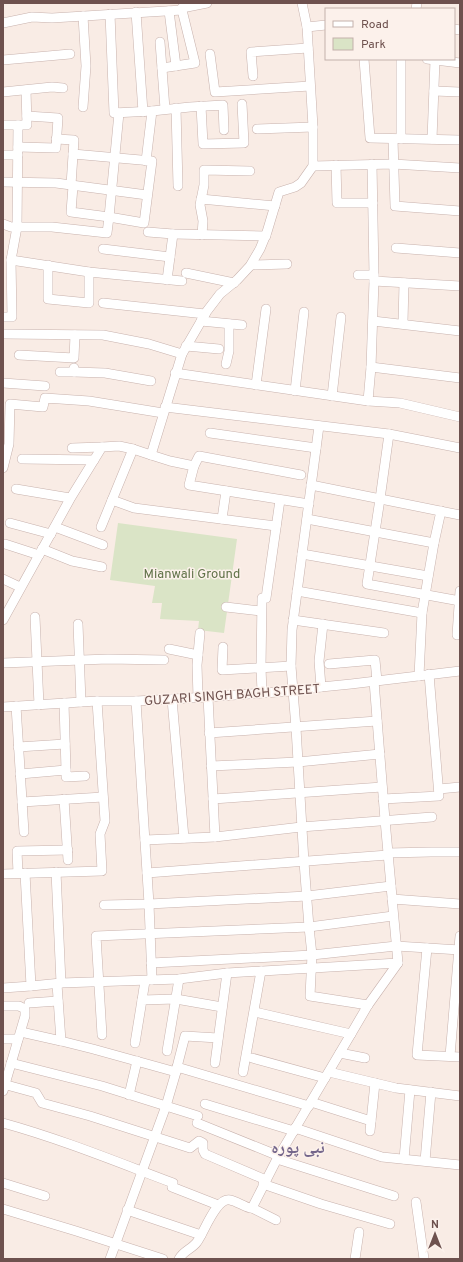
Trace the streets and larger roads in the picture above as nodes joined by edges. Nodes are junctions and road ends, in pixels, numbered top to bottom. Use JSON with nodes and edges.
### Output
{"nodes":[{"id":1,"x":207,"y":3,"type":"edge"},
{"id":2,"x":302,"y":3,"type":"edge"},
{"id":3,"x":153,"y":7,"type":"edge"},
{"id":4,"x":169,"y":10,"type":"junction"},
{"id":5,"x":182,"y":10,"type":"junction"},
{"id":6,"x":136,"y":12,"type":"junction"},
{"id":7,"x":110,"y":14,"type":"junction"},
{"id":8,"x":83,"y":16,"type":"junction"},
{"id":9,"x":3,"y":23,"type":"edge"},
{"id":10,"x":325,"y":25,"type":"edge"},
{"id":11,"x":307,"y":28,"type":"junction"},
{"id":12,"x":160,"y":42,"type":"dead end"},
{"id":13,"x":308,"y":48,"type":"junction"},
{"id":14,"x":70,"y":54,"type":"dead end"},
{"id":15,"x":210,"y":54,"type":"dead end"},
{"id":16,"x":3,"y":60,"type":"edge"},
{"id":17,"x":364,"y":60,"type":"edge"},
{"id":18,"x":402,"y":60,"type":"edge"},
{"id":19,"x":431,"y":60,"type":"edge"},
{"id":20,"x":438,"y":60,"type":"edge"},
{"id":21,"x":460,"y":63,"type":"edge"},
{"id":22,"x":176,"y":66,"type":"junction"},
{"id":23,"x":162,"y":68,"type":"junction"},
{"id":24,"x":253,"y":76,"type":"dead end"},
{"id":25,"x":310,"y":86,"type":"junction"},
{"id":26,"x":63,"y":88,"type":"dead end"},
{"id":27,"x":26,"y":90,"type":"junction"},
{"id":28,"x":434,"y":91,"type":"junction"},
{"id":29,"x":3,"y":92,"type":"edge"},
{"id":30,"x":460,"y":92,"type":"edge"},
{"id":31,"x":242,"y":104,"type":"dead end"},
{"id":32,"x":201,"y":106,"type":"junction"},
{"id":33,"x":83,"y":107,"type":"dead end"},
{"id":34,"x":176,"y":108,"type":"junction"},
{"id":35,"x":165,"y":110,"type":"junction"},
{"id":36,"x":147,"y":111,"type":"junction"},
{"id":37,"x":119,"y":113,"type":"junction"},
{"id":38,"x":27,"y":116,"type":"junction"},
{"id":39,"x":3,"y":125,"type":"edge"},
{"id":40,"x":18,"y":125,"type":"junction"},
{"id":41,"x":313,"y":126,"type":"junction"},
{"id":42,"x":257,"y":129,"type":"dead end"},
{"id":43,"x":224,"y":130,"type":"dead end"},
{"id":44,"x":56,"y":139,"type":"junction"},
{"id":45,"x":397,"y":139,"type":"junction"},
{"id":46,"x":432,"y":139,"type":"junction"},
{"id":47,"x":460,"y":140,"type":"edge"},
{"id":48,"x":18,"y":151,"type":"junction"},
{"id":49,"x":73,"y":154,"type":"junction"},
{"id":50,"x":3,"y":155,"type":"edge"},
{"id":51,"x":114,"y":158,"type":"junction"},
{"id":52,"x":146,"y":161,"type":"junction"},
{"id":53,"x":372,"y":164,"type":"junction"},
{"id":54,"x":393,"y":164,"type":"junction"},
{"id":55,"x":336,"y":165,"type":"junction"},
{"id":56,"x":313,"y":166,"type":"junction"},
{"id":57,"x":460,"y":168,"type":"edge"},
{"id":58,"x":250,"y":171,"type":"dead end"},
{"id":59,"x":3,"y":182,"type":"edge"},
{"id":60,"x":17,"y":183,"type":"junction"},
{"id":61,"x":72,"y":185,"type":"junction"},
{"id":62,"x":178,"y":186,"type":"dead end"},
{"id":63,"x":111,"y":191,"type":"junction"},
{"id":64,"x":147,"y":196,"type":"junction"},
{"id":65,"x":201,"y":199,"type":"junction"},
{"id":66,"x":373,"y":203,"type":"junction"},
{"id":67,"x":275,"y":206,"type":"junction"},
{"id":68,"x":460,"y":211,"type":"edge"},
{"id":69,"x":109,"y":217,"type":"junction"},
{"id":70,"x":3,"y":224,"type":"edge"},
{"id":71,"x":16,"y":227,"type":"junction"},
{"id":72,"x":148,"y":232,"type":"dead end"},
{"id":73,"x":172,"y":234,"type":"junction"},
{"id":74,"x":202,"y":235,"type":"junction"},
{"id":75,"x":266,"y":236,"type":"junction"},
{"id":76,"x":396,"y":248,"type":"dead end"},
{"id":77,"x":103,"y":249,"type":"dead end"},
{"id":78,"x":460,"y":253,"type":"edge"},
{"id":79,"x":170,"y":257,"type":"junction"},
{"id":80,"x":11,"y":260,"type":"junction"},
{"id":81,"x":287,"y":264,"type":"dead end"},
{"id":82,"x":48,"y":265,"type":"junction"},
{"id":83,"x":251,"y":265,"type":"junction"},
{"id":84,"x":89,"y":272,"type":"junction"},
{"id":85,"x":358,"y":275,"type":"dead end"},
{"id":86,"x":7,"y":276,"type":"edge"},
{"id":87,"x":374,"y":278,"type":"junction"},
{"id":88,"x":167,"y":280,"type":"junction"},
{"id":89,"x":404,"y":282,"type":"junction"},
{"id":90,"x":234,"y":283,"type":"junction"},
{"id":91,"x":460,"y":286,"type":"edge"},
{"id":92,"x":103,"y":303,"type":"dead end"},
{"id":93,"x":266,"y":309,"type":"dead end"},
{"id":94,"x":304,"y":312,"type":"dead end"},
{"id":95,"x":3,"y":317,"type":"edge"},
{"id":96,"x":341,"y":317,"type":"dead end"},
{"id":97,"x":203,"y":318,"type":"junction"},
{"id":98,"x":373,"y":321,"type":"junction"},
{"id":99,"x":403,"y":322,"type":"dead end"},
{"id":100,"x":229,"y":324,"type":"junction"},
{"id":101,"x":242,"y":325,"type":"dead end"},
{"id":102,"x":460,"y":331,"type":"edge"},
{"id":103,"x":3,"y":334,"type":"edge"},
{"id":104,"x":75,"y":335,"type":"junction"},
{"id":105,"x":219,"y":349,"type":"dead end"},
{"id":106,"x":184,"y":350,"type":"junction"},
{"id":107,"x":19,"y":355,"type":"dead end"},
{"id":108,"x":74,"y":358,"type":"junction"},
{"id":109,"x":226,"y":364,"type":"dead end"},
{"id":110,"x":371,"y":367,"type":"junction"},
{"id":111,"x":60,"y":372,"type":"dead end"},
{"id":112,"x":74,"y":372,"type":"junction"},
{"id":113,"x":175,"y":373,"type":"junction"},
{"id":114,"x":460,"y":378,"type":"edge"},
{"id":115,"x":151,"y":381,"type":"dead end"},
{"id":116,"x":3,"y":383,"type":"edge"},
{"id":117,"x":256,"y":385,"type":"junction"},
{"id":118,"x":45,"y":386,"type":"dead end"},
{"id":119,"x":296,"y":391,"type":"junction"},
{"id":120,"x":332,"y":396,"type":"junction"},
{"id":121,"x":368,"y":401,"type":"junction"},
{"id":122,"x":164,"y":410,"type":"junction"},
{"id":123,"x":460,"y":417,"type":"edge"},
{"id":124,"x":319,"y":426,"type":"junction"},
{"id":125,"x":210,"y":433,"type":"dead end"},
{"id":126,"x":389,"y":434,"type":"junction"},
{"id":127,"x":102,"y":447,"type":"junction"},
{"id":128,"x":72,"y":448,"type":"dead end"},
{"id":129,"x":316,"y":448,"type":"junction"},
{"id":130,"x":460,"y":448,"type":"edge"},
{"id":131,"x":133,"y":449,"type":"junction"},
{"id":132,"x":152,"y":455,"type":"junction"},
{"id":133,"x":22,"y":459,"type":"dead end"},
{"id":134,"x":94,"y":460,"type":"junction"},
{"id":135,"x":194,"y":466,"type":"junction"},
{"id":136,"x":3,"y":468,"type":"edge"},
{"id":137,"x":301,"y":475,"type":"dead end"},
{"id":138,"x":311,"y":485,"type":"junction"},
{"id":139,"x":16,"y":489,"type":"dead end"},
{"id":140,"x":226,"y":491,"type":"junction"},
{"id":141,"x":70,"y":498,"type":"junction"},
{"id":142,"x":380,"y":499,"type":"junction"},
{"id":143,"x":112,"y":500,"type":"junction"},
{"id":144,"x":280,"y":500,"type":"junction"},
{"id":145,"x":309,"y":504,"type":"junction"},
{"id":146,"x":441,"y":511,"type":"junction"},
{"id":147,"x":460,"y":515,"type":"edge"},
{"id":148,"x":222,"y":519,"type":"junction"},
{"id":149,"x":307,"y":519,"type":"junction"},
{"id":150,"x":10,"y":523,"type":"dead end"},
{"id":151,"x":276,"y":526,"type":"junction"},
{"id":152,"x":101,"y":527,"type":"dead end"},
{"id":153,"x":53,"y":531,"type":"junction"},
{"id":154,"x":375,"y":532,"type":"junction"},
{"id":155,"x":434,"y":543,"type":"junction"},
{"id":156,"x":5,"y":544,"type":"dead end"},
{"id":157,"x":103,"y":545,"type":"dead end"},
{"id":158,"x":40,"y":552,"type":"junction"},
{"id":159,"x":302,"y":554,"type":"junction"},
{"id":160,"x":370,"y":566,"type":"junction"},
{"id":161,"x":102,"y":567,"type":"dead end"},
{"id":162,"x":428,"y":576,"type":"junction"},
{"id":163,"x":3,"y":579,"type":"edge"},
{"id":164,"x":20,"y":587,"type":"junction"},
{"id":165,"x":296,"y":591,"type":"junction"},
{"id":166,"x":460,"y":591,"type":"edge"},
{"id":167,"x":425,"y":594,"type":"junction"},
{"id":168,"x":460,"y":601,"type":"edge"},
{"id":169,"x":226,"y":607,"type":"dead end"},
{"id":170,"x":261,"y":611,"type":"junction"},
{"id":171,"x":422,"y":613,"type":"junction"},
{"id":172,"x":4,"y":617,"type":"edge"},
{"id":173,"x":35,"y":617,"type":"dead end"},
{"id":174,"x":293,"y":620,"type":"junction"},
{"id":175,"x":78,"y":624,"type":"dead end"},
{"id":176,"x":323,"y":624,"type":"junction"},
{"id":177,"x":200,"y":633,"type":"dead end"},
{"id":178,"x":384,"y":633,"type":"dead end"},
{"id":179,"x":457,"y":636,"type":"dead end"},
{"id":180,"x":223,"y":646,"type":"dead end"},
{"id":181,"x":169,"y":649,"type":"dead end"},
{"id":182,"x":198,"y":655,"type":"junction"},
{"id":183,"x":79,"y":660,"type":"junction"},
{"id":184,"x":164,"y":660,"type":"dead end"},
{"id":185,"x":37,"y":662,"type":"junction"},
{"id":186,"x":3,"y":663,"type":"edge"},
{"id":187,"x":329,"y":664,"type":"dead end"},
{"id":188,"x":291,"y":666,"type":"junction"},
{"id":189,"x":261,"y":668,"type":"junction"},
{"id":190,"x":460,"y":671,"type":"edge"},
{"id":191,"x":429,"y":674,"type":"junction"},
{"id":192,"x":420,"y":676,"type":"junction"},
{"id":193,"x":375,"y":681,"type":"junction"},
{"id":194,"x":321,"y":687,"type":"junction"},
{"id":195,"x":292,"y":690,"type":"junction"},
{"id":196,"x":262,"y":692,"type":"junction"},
{"id":197,"x":198,"y":697,"type":"junction"},
{"id":198,"x":208,"y":697,"type":"junction"},
{"id":199,"x":172,"y":699,"type":"junction"},
{"id":200,"x":97,"y":701,"type":"junction"},
{"id":201,"x":136,"y":701,"type":"junction"},
{"id":202,"x":81,"y":702,"type":"junction"},
{"id":203,"x":64,"y":703,"type":"junction"},
{"id":204,"x":39,"y":705,"type":"junction"},
{"id":205,"x":16,"y":706,"type":"junction"},
{"id":206,"x":3,"y":707,"type":"edge"},
{"id":207,"x":377,"y":721,"type":"junction"},
{"id":208,"x":296,"y":728,"type":"junction"},
{"id":209,"x":210,"y":733,"type":"junction"},
{"id":210,"x":65,"y":744,"type":"junction"},
{"id":211,"x":18,"y":747,"type":"junction"},
{"id":212,"x":380,"y":754,"type":"junction"},
{"id":213,"x":298,"y":762,"type":"junction"},
{"id":214,"x":211,"y":766,"type":"junction"},
{"id":215,"x":66,"y":770,"type":"junction"},
{"id":216,"x":20,"y":774,"type":"junction"},
{"id":217,"x":84,"y":776,"type":"dead end"},
{"id":218,"x":382,"y":787,"type":"junction"},
{"id":219,"x":460,"y":787,"type":"edge"},
{"id":220,"x":439,"y":788,"type":"junction"},
{"id":221,"x":300,"y":793,"type":"junction"},
{"id":222,"x":103,"y":797,"type":"junction"},
{"id":223,"x":64,"y":799,"type":"junction"},
{"id":224,"x":213,"y":799,"type":"junction"},
{"id":225,"x":383,"y":799,"type":"junction"},
{"id":226,"x":22,"y":802,"type":"junction"},
{"id":227,"x":432,"y":817,"type":"dead end"},
{"id":228,"x":385,"y":820,"type":"junction"},
{"id":229,"x":301,"y":827,"type":"junction"},
{"id":230,"x":24,"y":832,"type":"dead end"},
{"id":231,"x":216,"y":837,"type":"junction"},
{"id":232,"x":184,"y":838,"type":"junction"},
{"id":233,"x":145,"y":840,"type":"junction"},
{"id":234,"x":460,"y":852,"type":"edge"},
{"id":235,"x":388,"y":854,"type":"junction"},
{"id":236,"x":304,"y":862,"type":"junction"},
{"id":237,"x":56,"y":872,"type":"junction"},
{"id":238,"x":22,"y":873,"type":"junction"},
{"id":239,"x":147,"y":873,"type":"junction"},
{"id":240,"x":3,"y":874,"type":"edge"},
{"id":241,"x":391,"y":886,"type":"junction"},
{"id":242,"x":307,"y":896,"type":"junction"},
{"id":243,"x":392,"y":899,"type":"junction"},
{"id":244,"x":149,"y":904,"type":"junction"},
{"id":245,"x":460,"y":904,"type":"edge"},
{"id":246,"x":104,"y":905,"type":"dead end"},
{"id":247,"x":394,"y":916,"type":"junction"},
{"id":248,"x":308,"y":927,"type":"junction"},
{"id":249,"x":150,"y":934,"type":"junction"},
{"id":250,"x":460,"y":936,"type":"edge"},
{"id":251,"x":396,"y":946,"type":"junction"},
{"id":252,"x":427,"y":948,"type":"junction"},
{"id":253,"x":460,"y":950,"type":"edge"},
{"id":254,"x":312,"y":955,"type":"junction"},
{"id":255,"x":151,"y":963,"type":"junction"},
{"id":256,"x":398,"y":963,"type":"junction"},
{"id":257,"x":312,"y":969,"type":"junction"},
{"id":258,"x":261,"y":971,"type":"junction"},
{"id":259,"x":227,"y":973,"type":"junction"},
{"id":260,"x":179,"y":979,"type":"junction"},
{"id":261,"x":148,"y":980,"type":"junction"},
{"id":262,"x":99,"y":981,"type":"junction"},
{"id":263,"x":59,"y":984,"type":"junction"},
{"id":264,"x":31,"y":986,"type":"junction"},
{"id":265,"x":3,"y":988,"type":"edge"},
{"id":266,"x":458,"y":989,"type":"edge"},
{"id":267,"x":176,"y":999,"type":"junction"},
{"id":268,"x":142,"y":1000,"type":"junction"},
{"id":269,"x":58,"y":1001,"type":"junction"},
{"id":270,"x":29,"y":1003,"type":"dead end"},
{"id":271,"x":368,"y":1005,"type":"junction"},
{"id":272,"x":3,"y":1006,"type":"edge"},
{"id":273,"x":222,"y":1007,"type":"junction"},
{"id":274,"x":254,"y":1012,"type":"junction"},
{"id":275,"x":456,"y":1026,"type":"edge"},
{"id":276,"x":351,"y":1034,"type":"junction"},
{"id":277,"x":102,"y":1035,"type":"dead end"},
{"id":278,"x":20,"y":1036,"type":"junction"},
{"id":279,"x":218,"y":1038,"type":"junction"},
{"id":280,"x":3,"y":1039,"type":"edge"},
{"id":281,"x":61,"y":1041,"type":"junction"},
{"id":282,"x":135,"y":1043,"type":"dead end"},
{"id":283,"x":167,"y":1051,"type":"dead end"},
{"id":284,"x":340,"y":1053,"type":"junction"},
{"id":285,"x":450,"y":1056,"type":"junction"},
{"id":286,"x":460,"y":1057,"type":"edge"},
{"id":287,"x":252,"y":1058,"type":"dead end"},
{"id":288,"x":365,"y":1058,"type":"dead end"},
{"id":289,"x":137,"y":1061,"type":"junction"},
{"id":290,"x":11,"y":1063,"type":"junction"},
{"id":291,"x":216,"y":1063,"type":"dead end"},
{"id":292,"x":176,"y":1070,"type":"junction"},
{"id":293,"x":243,"y":1072,"type":"dead end"},
{"id":294,"x":327,"y":1075,"type":"junction"},
{"id":295,"x":375,"y":1083,"type":"junction"},
{"id":296,"x":4,"y":1086,"type":"edge"},
{"id":297,"x":410,"y":1090,"type":"junction"},
{"id":298,"x":431,"y":1092,"type":"junction"},
{"id":299,"x":129,"y":1095,"type":"junction"},
{"id":300,"x":460,"y":1096,"type":"edge"},
{"id":301,"x":205,"y":1104,"type":"dead end"},
{"id":302,"x":310,"y":1104,"type":"junction"},
{"id":303,"x":166,"y":1106,"type":"junction"},
{"id":304,"x":371,"y":1121,"type":"junction"},
{"id":305,"x":3,"y":1123,"type":"edge"},
{"id":306,"x":294,"y":1130,"type":"junction"},
{"id":307,"x":370,"y":1130,"type":"dead end"},
{"id":308,"x":155,"y":1136,"type":"junction"},
{"id":309,"x":278,"y":1157,"type":"junction"},
{"id":310,"x":404,"y":1159,"type":"junction"},
{"id":311,"x":425,"y":1161,"type":"junction"},
{"id":312,"x":460,"y":1165,"type":"edge"},
{"id":313,"x":142,"y":1171,"type":"junction"},
{"id":314,"x":265,"y":1182,"type":"junction"},
{"id":315,"x":3,"y":1183,"type":"edge"},
{"id":316,"x":45,"y":1196,"type":"dead end"},
{"id":317,"x":394,"y":1196,"type":"dead end"},
{"id":318,"x":416,"y":1202,"type":"dead end"},
{"id":319,"x":218,"y":1205,"type":"junction"},
{"id":320,"x":252,"y":1208,"type":"junction"},
{"id":321,"x":3,"y":1210,"type":"edge"},
{"id":322,"x":128,"y":1210,"type":"junction"},
{"id":323,"x":276,"y":1220,"type":"dead end"},
{"id":324,"x":390,"y":1224,"type":"dead end"},
{"id":325,"x":359,"y":1232,"type":"dead end"},
{"id":326,"x":201,"y":1235,"type":"junction"},
{"id":327,"x":115,"y":1243,"type":"junction"},
{"id":328,"x":110,"y":1259,"type":"edge"},
{"id":329,"x":163,"y":1259,"type":"edge"},
{"id":330,"x":179,"y":1259,"type":"edge"},
{"id":331,"x":355,"y":1259,"type":"edge"},
{"id":332,"x":424,"y":1259,"type":"edge"}],
"edges":[{"from":1,"to":5,"type":"street"},
{"from":2,"to":11,"type":"street"},
{"from":3,"to":4,"type":"street"},
{"from":3,"to":6,"type":"street"},
{"from":4,"to":5,"type":"street"},
{"from":4,"to":22,"type":"street"},
{"from":5,"to":22,"type":"street"},
{"from":6,"to":7,"type":"street"},
{"from":6,"to":36,"type":"street"},
{"from":7,"to":8,"type":"street"},
{"from":7,"to":37,"type":"street"},
{"from":8,"to":9,"type":"street"},
{"from":8,"to":33,"type":"street"},
{"from":10,"to":11,"type":"street"},
{"from":11,"to":13,"type":"street"},
{"from":12,"to":23,"type":"street"},
{"from":13,"to":24,"type":"street"},
{"from":13,"to":25,"type":"street"},
{"from":14,"to":16,"type":"street"},
{"from":15,"to":25,"type":"street"},
{"from":17,"to":45,"type":"street"},
{"from":18,"to":45,"type":"street"},
{"from":19,"to":28,"type":"street"},
{"from":20,"to":21,"type":"street"},
{"from":22,"to":23,"type":"street"},
{"from":23,"to":35,"type":"street"},
{"from":25,"to":41,"type":"street"},
{"from":26,"to":27,"type":"street"},
{"from":27,"to":29,"type":"street"},
{"from":27,"to":38,"type":"street"},
{"from":28,"to":30,"type":"street"},
{"from":28,"to":46,"type":"street"},
{"from":31,"to":32,"type":"street"},
{"from":32,"to":34,"type":"street"},
{"from":32,"to":43,"type":"street"},
{"from":34,"to":35,"type":"street"},
{"from":34,"to":62,"type":"street"},
{"from":35,"to":36,"type":"street"},
{"from":36,"to":37,"type":"street"},
{"from":36,"to":52,"type":"street"},
{"from":37,"to":51,"type":"street"},
{"from":38,"to":40,"type":"street"},
{"from":38,"to":44,"type":"street"},
{"from":39,"to":40,"type":"street"},
{"from":40,"to":48,"type":"street"},
{"from":41,"to":42,"type":"street"},
{"from":41,"to":56,"type":"street"},
{"from":44,"to":48,"type":"street"},
{"from":44,"to":49,"type":"street"},
{"from":45,"to":46,"type":"street"},
{"from":45,"to":54,"type":"street"},
{"from":46,"to":47,"type":"street"},
{"from":48,"to":50,"type":"street"},
{"from":48,"to":60,"type":"street"},
{"from":49,"to":51,"type":"street"},
{"from":49,"to":61,"type":"street"},
{"from":51,"to":52,"type":"street"},
{"from":51,"to":63,"type":"street"},
{"from":52,"to":64,"type":"street"},
{"from":53,"to":54,"type":"street"},
{"from":53,"to":55,"type":"street"},
{"from":53,"to":66,"type":"street"},
{"from":54,"to":57,"type":"street"},
{"from":54,"to":68,"type":"street"},
{"from":55,"to":56,"type":"street"},
{"from":55,"to":66,"type":"street"},
{"from":56,"to":67,"type":"street"},
{"from":58,"to":65,"type":"street"},
{"from":59,"to":60,"type":"street"},
{"from":60,"to":61,"type":"street"},
{"from":60,"to":71,"type":"street"},
{"from":61,"to":63,"type":"street"},
{"from":61,"to":69,"type":"street"},
{"from":63,"to":64,"type":"street"},
{"from":63,"to":69,"type":"street"},
{"from":64,"to":69,"type":"street"},
{"from":65,"to":67,"type":"street"},
{"from":65,"to":74,"type":"street"},
{"from":66,"to":87,"type":"street"},
{"from":67,"to":75,"type":"street"},
{"from":69,"to":71,"type":"street"},
{"from":70,"to":71,"type":"street"},
{"from":71,"to":80,"type":"street"},
{"from":72,"to":73,"type":"street"},
{"from":73,"to":74,"type":"street"},
{"from":73,"to":79,"type":"street"},
{"from":74,"to":75,"type":"street"},
{"from":75,"to":83,"type":"street"},
{"from":76,"to":78,"type":"street"},
{"from":77,"to":79,"type":"street"},
{"from":79,"to":88,"type":"street"},
{"from":80,"to":82,"type":"street"},
{"from":80,"to":86,"type":"street"},
{"from":81,"to":83,"type":"street"},
{"from":82,"to":84,"type":"street"},
{"from":82,"to":84,"type":"street"},
{"from":83,"to":90,"type":"street"},
{"from":84,"to":88,"type":"street"},
{"from":85,"to":87,"type":"street"},
{"from":86,"to":95,"type":"street"},
{"from":87,"to":89,"type":"street"},
{"from":87,"to":98,"type":"street"},
{"from":88,"to":90,"type":"street"},
{"from":89,"to":91,"type":"street"},
{"from":89,"to":99,"type":"street"},
{"from":90,"to":97,"type":"street"},
{"from":92,"to":97,"type":"street"},
{"from":93,"to":117,"type":"street"},
{"from":94,"to":119,"type":"street"},
{"from":96,"to":120,"type":"street"},
{"from":97,"to":100,"type":"street"},
{"from":97,"to":106,"type":"street"},
{"from":98,"to":102,"type":"street"},
{"from":98,"to":110,"type":"street"},
{"from":100,"to":101,"type":"street"},
{"from":100,"to":109,"type":"street"},
{"from":103,"to":104,"type":"street"},
{"from":104,"to":106,"type":"street"},
{"from":104,"to":108,"type":"street"},
{"from":105,"to":106,"type":"street"},
{"from":106,"to":113,"type":"street"},
{"from":107,"to":108,"type":"street"},
{"from":108,"to":112,"type":"street"},
{"from":110,"to":114,"type":"street"},
{"from":110,"to":121,"type":"street"},
{"from":111,"to":112,"type":"street"},
{"from":112,"to":115,"type":"street"},
{"from":113,"to":117,"type":"street"},
{"from":113,"to":122,"type":"street"},
{"from":116,"to":118,"type":"street"},
{"from":117,"to":119,"type":"street"},
{"from":119,"to":120,"type":"street"},
{"from":120,"to":121,"type":"street"},
{"from":121,"to":123,"type":"street"},
{"from":122,"to":124,"type":"street"},
{"from":122,"to":132,"type":"street"},
{"from":122,"to":136,"type":"street"},
{"from":124,"to":126,"type":"street"},
{"from":124,"to":129,"type":"street"},
{"from":125,"to":129,"type":"street"},
{"from":126,"to":130,"type":"street"},
{"from":126,"to":142,"type":"street"},
{"from":127,"to":128,"type":"street"},
{"from":127,"to":131,"type":"street"},
{"from":127,"to":134,"type":"street"},
{"from":129,"to":138,"type":"street"},
{"from":131,"to":132,"type":"street"},
{"from":131,"to":143,"type":"street"},
{"from":132,"to":135,"type":"street"},
{"from":133,"to":134,"type":"street"},
{"from":134,"to":141,"type":"street"},
{"from":135,"to":137,"type":"street"},
{"from":135,"to":140,"type":"street"},
{"from":138,"to":142,"type":"street"},
{"from":138,"to":145,"type":"street"},
{"from":139,"to":141,"type":"street"},
{"from":140,"to":144,"type":"street"},
{"from":140,"to":148,"type":"street"},
{"from":141,"to":153,"type":"street"},
{"from":142,"to":146,"type":"street"},
{"from":142,"to":154,"type":"street"},
{"from":143,"to":148,"type":"street"},
{"from":143,"to":152,"type":"street"},
{"from":144,"to":145,"type":"street"},
{"from":144,"to":151,"type":"street"},
{"from":145,"to":149,"type":"street"},
{"from":146,"to":147,"type":"street"},
{"from":146,"to":155,"type":"street"},
{"from":148,"to":151,"type":"street"},
{"from":149,"to":154,"type":"street"},
{"from":149,"to":159,"type":"street"},
{"from":150,"to":153,"type":"street"},
{"from":151,"to":170,"type":"street"},
{"from":153,"to":157,"type":"street"},
{"from":153,"to":158,"type":"street"},
{"from":154,"to":155,"type":"street"},
{"from":154,"to":160,"type":"street"},
{"from":155,"to":162,"type":"street"},
{"from":156,"to":158,"type":"street"},
{"from":158,"to":161,"type":"street"},
{"from":158,"to":164,"type":"street"},
{"from":159,"to":160,"type":"street"},
{"from":159,"to":165,"type":"street"},
{"from":160,"to":162,"type":"street"},
{"from":160,"to":167,"type":"street"},
{"from":162,"to":167,"type":"street"},
{"from":163,"to":164,"type":"street"},
{"from":164,"to":172,"type":"street"},
{"from":165,"to":171,"type":"street"},
{"from":165,"to":174,"type":"street"},
{"from":166,"to":168,"type":"street"},
{"from":167,"to":168,"type":"street"},
{"from":167,"to":171,"type":"street"},
{"from":168,"to":179,"type":"street"},
{"from":169,"to":170,"type":"street"},
{"from":170,"to":189,"type":"street"},
{"from":171,"to":192,"type":"street"},
{"from":173,"to":185,"type":"street"},
{"from":174,"to":176,"type":"street"},
{"from":174,"to":188,"type":"street"},
{"from":175,"to":183,"type":"street"},
{"from":176,"to":178,"type":"street"},
{"from":176,"to":194,"type":"street"},
{"from":177,"to":182,"type":"street"},
{"from":180,"to":189,"type":"street"},
{"from":181,"to":182,"type":"street"},
{"from":182,"to":197,"type":"street"},
{"from":183,"to":184,"type":"street"},
{"from":183,"to":185,"type":"street"},
{"from":183,"to":202,"type":"street"},
{"from":185,"to":186,"type":"street"},
{"from":185,"to":204,"type":"street"},
{"from":187,"to":193,"type":"street"},
{"from":188,"to":189,"type":"street"},
{"from":188,"to":195,"type":"street"},
{"from":189,"to":196,"type":"street"},
{"from":190,"to":191,"type":"street","name":"GUZARI SINGH BAGH STREET"},
{"from":191,"to":192,"type":"street","name":"GUZARI SINGH BAGH STREET"},
{"from":191,"to":220,"type":"street"},
{"from":192,"to":193,"type":"street","name":"GUZARI SINGH BAGH STREET"},
{"from":193,"to":194,"type":"street","name":"GUZARI SINGH BAGH STREET"},
{"from":193,"to":207,"type":"street"},
{"from":194,"to":195,"type":"street","name":"GUZARI SINGH BAGH STREET"},
{"from":195,"to":196,"type":"street","name":"GUZARI SINGH BAGH STREET"},
{"from":195,"to":208,"type":"street"},
{"from":196,"to":198,"type":"street","name":"GUZARI SINGH BAGH STREET"},
{"from":197,"to":198,"type":"street","name":"GUZARI SINGH BAGH STREET"},
{"from":197,"to":199,"type":"street","name":"GUZARI SINGH BAGH STREET"},
{"from":198,"to":209,"type":"street"},
{"from":199,"to":201,"type":"street","name":"GUZARI SINGH BAGH STREET"},
{"from":199,"to":232,"type":"street"},
{"from":200,"to":201,"type":"street","name":"GUZARI SINGH BAGH STREET"},
{"from":200,"to":202,"type":"street","name":"GUZARI SINGH BAGH STREET"},
{"from":200,"to":222,"type":"street"},
{"from":201,"to":233,"type":"street"},
{"from":202,"to":203,"type":"street","name":"GUZARI SINGH BAGH STREET"},
{"from":203,"to":204,"type":"street","name":"GUZARI SINGH BAGH STREET"},
{"from":203,"to":210,"type":"street"},
{"from":204,"to":205,"type":"street","name":"GUZARI SINGH BAGH STREET"},
{"from":205,"to":206,"type":"street","name":"GUZARI SINGH BAGH STREET"},
{"from":205,"to":211,"type":"street"},
{"from":207,"to":208,"type":"street"},
{"from":207,"to":212,"type":"street"},
{"from":208,"to":209,"type":"street"},
{"from":208,"to":213,"type":"street"},
{"from":209,"to":214,"type":"street"},
{"from":210,"to":211,"type":"street"},
{"from":210,"to":215,"type":"street"},
{"from":211,"to":216,"type":"street"},
{"from":212,"to":213,"type":"street"},
{"from":212,"to":218,"type":"street"},
{"from":213,"to":214,"type":"street"},
{"from":213,"to":221,"type":"street"},
{"from":214,"to":224,"type":"street"},
{"from":215,"to":216,"type":"street"},
{"from":215,"to":217,"type":"street"},
{"from":216,"to":226,"type":"street"},
{"from":218,"to":221,"type":"street"},
{"from":218,"to":225,"type":"street"},
{"from":219,"to":220,"type":"street"},
{"from":220,"to":225,"type":"street"},
{"from":221,"to":224,"type":"street"},
{"from":221,"to":229,"type":"street"},
{"from":222,"to":223,"type":"street"},
{"from":222,"to":237,"type":"street"},
{"from":223,"to":226,"type":"street"},
{"from":223,"to":238,"type":"street"},
{"from":224,"to":231,"type":"street"},
{"from":225,"to":228,"type":"street"},
{"from":226,"to":230,"type":"street"},
{"from":227,"to":228,"type":"street"},
{"from":228,"to":229,"type":"street"},
{"from":228,"to":235,"type":"street"},
{"from":229,"to":231,"type":"street"},
{"from":229,"to":236,"type":"street"},
{"from":231,"to":232,"type":"street"},
{"from":232,"to":233,"type":"street"},
{"from":233,"to":239,"type":"street"},
{"from":234,"to":235,"type":"street"},
{"from":235,"to":236,"type":"street"},
{"from":235,"to":241,"type":"street"},
{"from":236,"to":239,"type":"street"},
{"from":236,"to":242,"type":"street"},
{"from":237,"to":238,"type":"street"},
{"from":237,"to":263,"type":"street"},
{"from":238,"to":240,"type":"street"},
{"from":238,"to":264,"type":"street"},
{"from":239,"to":244,"type":"street"},
{"from":241,"to":242,"type":"street"},
{"from":241,"to":243,"type":"street"},
{"from":242,"to":244,"type":"street"},
{"from":242,"to":248,"type":"street"},
{"from":243,"to":245,"type":"street"},
{"from":243,"to":247,"type":"street"},
{"from":244,"to":246,"type":"street"},
{"from":244,"to":249,"type":"street"},
{"from":247,"to":248,"type":"street"},
{"from":247,"to":251,"type":"street"},
{"from":248,"to":249,"type":"street"},
{"from":248,"to":254,"type":"street"},
{"from":249,"to":255,"type":"street"},
{"from":249,"to":262,"type":"street"},
{"from":250,"to":253,"type":"street"},
{"from":251,"to":252,"type":"street"},
{"from":251,"to":254,"type":"street"},
{"from":251,"to":256,"type":"street"},
{"from":252,"to":253,"type":"street"},
{"from":252,"to":285,"type":"street"},
{"from":253,"to":266,"type":"street"},
{"from":254,"to":255,"type":"street"},
{"from":254,"to":257,"type":"street"},
{"from":255,"to":261,"type":"street"},
{"from":256,"to":257,"type":"street"},
{"from":256,"to":271,"type":"street"},
{"from":257,"to":258,"type":"street"},
{"from":257,"to":271,"type":"street"},
{"from":258,"to":259,"type":"street"},
{"from":258,"to":274,"type":"street"},
{"from":259,"to":260,"type":"street"},
{"from":259,"to":273,"type":"street"},
{"from":260,"to":261,"type":"street"},
{"from":260,"to":267,"type":"street"},
{"from":261,"to":262,"type":"street"},
{"from":261,"to":268,"type":"street"},
{"from":262,"to":263,"type":"street"},
{"from":262,"to":277,"type":"street"},
{"from":263,"to":264,"type":"street"},
{"from":263,"to":269,"type":"street"},
{"from":264,"to":265,"type":"street"},
{"from":266,"to":275,"type":"street"},
{"from":267,"to":268,"type":"street"},
{"from":267,"to":273,"type":"street"},
{"from":267,"to":283,"type":"street"},
{"from":268,"to":282,"type":"street"},
{"from":269,"to":270,"type":"street"},
{"from":269,"to":281,"type":"street"},
{"from":271,"to":276,"type":"street"},
{"from":272,"to":278,"type":"street"},
{"from":273,"to":279,"type":"street"},
{"from":274,"to":276,"type":"street"},
{"from":274,"to":293,"type":"street"},
{"from":275,"to":285,"type":"street"},
{"from":276,"to":284,"type":"street"},
{"from":278,"to":280,"type":"street"},
{"from":278,"to":281,"type":"street"},
{"from":278,"to":290,"type":"street"},
{"from":279,"to":291,"type":"street"},
{"from":279,"to":292,"type":"street"},
{"from":281,"to":289,"type":"street"},
{"from":284,"to":288,"type":"street"},
{"from":284,"to":294,"type":"street"},
{"from":285,"to":286,"type":"street"},
{"from":287,"to":294,"type":"street"},
{"from":289,"to":292,"type":"street"},
{"from":289,"to":299,"type":"street"},
{"from":290,"to":296,"type":"street"},
{"from":290,"to":299,"type":"street"},
{"from":292,"to":302,"type":"street"},
{"from":292,"to":303,"type":"street"},
{"from":294,"to":295,"type":"street"},
{"from":294,"to":302,"type":"street"},
{"from":295,"to":297,"type":"street"},
{"from":295,"to":304,"type":"street"},
{"from":296,"to":308,"type":"street"},
{"from":297,"to":298,"type":"street"},
{"from":297,"to":310,"type":"street"},
{"from":298,"to":300,"type":"street"},
{"from":298,"to":311,"type":"street"},
{"from":299,"to":303,"type":"street"},
{"from":301,"to":306,"type":"street"},
{"from":302,"to":304,"type":"street"},
{"from":302,"to":306,"type":"street"},
{"from":303,"to":308,"type":"street"},
{"from":303,"to":309,"type":"street"},
{"from":304,"to":307,"type":"street"},
{"from":305,"to":313,"type":"street"},
{"from":306,"to":309,"type":"street"},
{"from":306,"to":310,"type":"street"},
{"from":308,"to":313,"type":"street"},
{"from":308,"to":314,"type":"street"},
{"from":309,"to":314,"type":"street"},
{"from":309,"to":317,"type":"street"},
{"from":310,"to":311,"type":"street"},
{"from":311,"to":312,"type":"street"},
{"from":313,"to":319,"type":"street"},
{"from":313,"to":322,"type":"street"},
{"from":314,"to":320,"type":"street"},
{"from":314,"to":324,"type":"street"},
{"from":315,"to":316,"type":"street"},
{"from":318,"to":332,"type":"street"},
{"from":319,"to":320,"type":"street"},
{"from":319,"to":326,"type":"street"},
{"from":320,"to":323,"type":"street"},
{"from":321,"to":327,"type":"street"},
{"from":322,"to":326,"type":"street"},
{"from":322,"to":327,"type":"street"},
{"from":325,"to":331,"type":"street"},
{"from":326,"to":330,"type":"street"},
{"from":327,"to":328,"type":"street"},
{"from":327,"to":329,"type":"street"}]}
